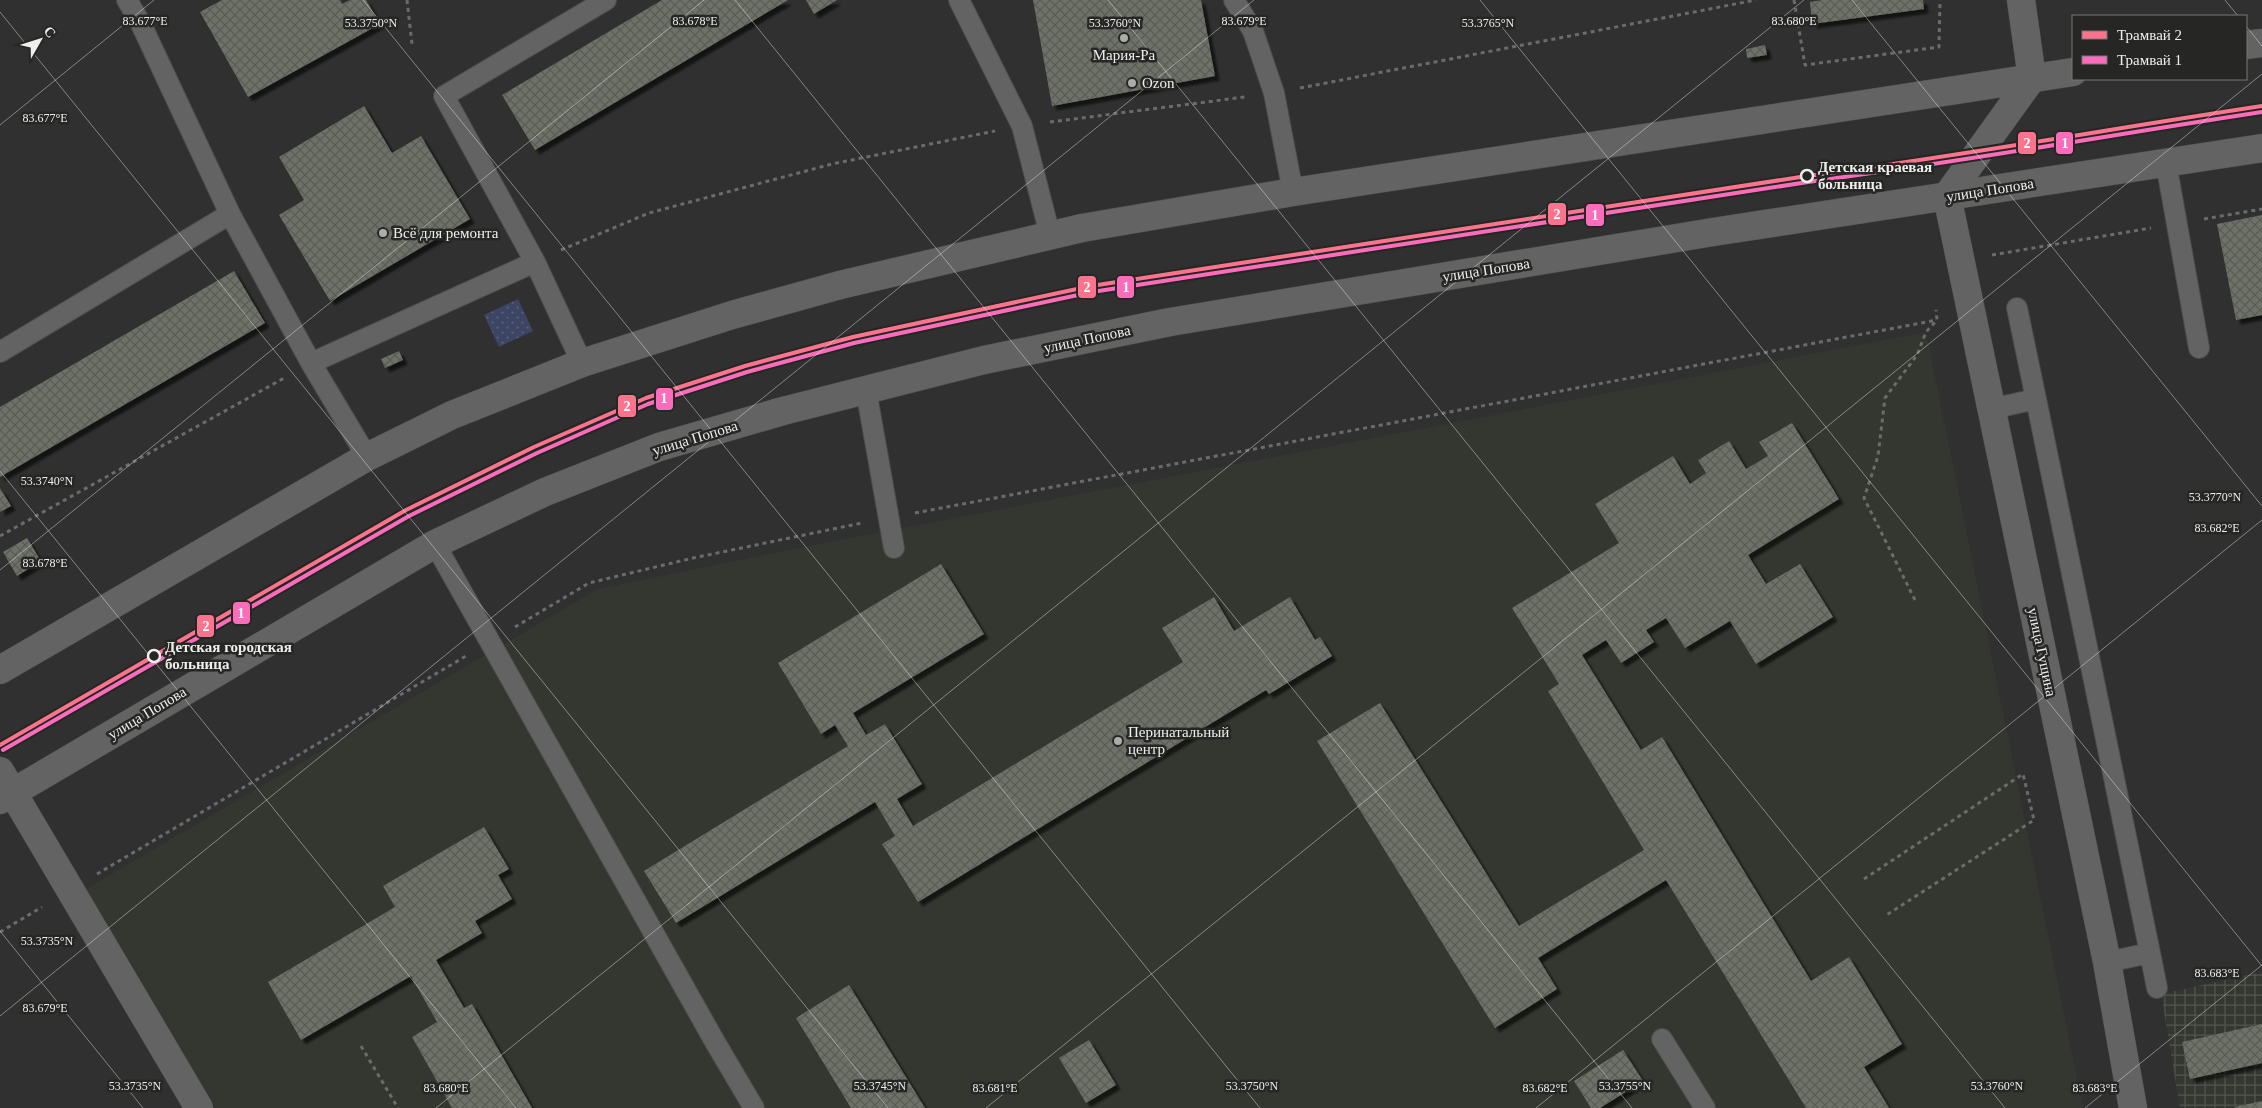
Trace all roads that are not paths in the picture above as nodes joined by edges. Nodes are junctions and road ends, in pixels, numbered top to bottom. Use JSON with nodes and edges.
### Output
{"nodes":[{"id":1,"x":127,"y":0,"type":"edge"},
{"id":2,"x":606,"y":0,"type":"edge"},
{"id":3,"x":959,"y":0,"type":"edge"},
{"id":4,"x":1234,"y":0,"type":"edge"},
{"id":5,"x":2021,"y":0,"type":"edge"},
{"id":6,"x":2262,"y":42,"type":"edge"},
{"id":7,"x":2247,"y":45,"type":"edge"},
{"id":8,"x":2072,"y":72,"type":"edge"},
{"id":9,"x":2032,"y":78,"type":"junction"},
{"id":10,"x":2262,"y":148,"type":"edge"},
{"id":11,"x":2166,"y":163,"type":"junction"},
{"id":12,"x":1293,"y":192,"type":"junction"},
{"id":13,"x":1947,"y":196,"type":"junction"},
{"id":14,"x":230,"y":214,"type":"junction"},
{"id":15,"x":1050,"y":234,"type":"junction"},
{"id":16,"x":535,"y":262,"type":"junction"},
{"id":17,"x":2017,"y":308,"type":"dead end"},
{"id":18,"x":1,"y":348,"type":"edge"},
{"id":19,"x":2198,"y":348,"type":"dead end"},
{"id":20,"x":311,"y":363,"type":"junction"},
{"id":21,"x":582,"y":363,"type":"junction"},
{"id":22,"x":866,"y":390,"type":"junction"},
{"id":23,"x":2036,"y":399,"type":"junction"},
{"id":24,"x":1991,"y":409,"type":"junction"},
{"id":25,"x":367,"y":457,"type":"junction"},
{"id":26,"x":435,"y":544,"type":"junction"},
{"id":27,"x":894,"y":548,"type":"dead end"},
{"id":28,"x":0,"y":670,"type":"edge"},
{"id":29,"x":4,"y":788,"type":"edge"},
{"id":30,"x":2150,"y":953,"type":"junction"},
{"id":31,"x":2107,"y":962,"type":"junction"},
{"id":32,"x":2157,"y":988,"type":"dead end"},
{"id":33,"x":1662,"y":1039,"type":"dead end"},
{"id":34,"x":199,"y":1108,"type":"edge"},
{"id":35,"x":754,"y":1108,"type":"edge"},
{"id":36,"x":1705,"y":1108,"type":"edge"},
{"id":37,"x":2133,"y":1108,"type":"edge"}],
"edges":[{"from":1,"to":14,"type":"lane"},
{"from":2,"to":16,"type":"lane"},
{"from":3,"to":15,"type":"lane"},
{"from":4,"to":12,"type":"lane"},
{"from":5,"to":9,"type":"main road"},
{"from":6,"to":7,"type":"main road"},
{"from":8,"to":9,"type":"main road"},
{"from":9,"to":12,"type":"main road"},
{"from":9,"to":13,"type":"main road"},
{"from":10,"to":11,"type":"main road","name":"улица Попова"},
{"from":11,"to":13,"type":"main road","name":"улица Попова"},
{"from":11,"to":19,"type":"lane"},
{"from":12,"to":15,"type":"main road"},
{"from":13,"to":22,"type":"main road","name":"улица Попова"},
{"from":13,"to":24,"type":"main road","name":"улица Гущина"},
{"from":14,"to":18,"type":"lane"},
{"from":14,"to":20,"type":"lane"},
{"from":15,"to":21,"type":"main road"},
{"from":16,"to":20,"type":"lane"},
{"from":16,"to":21,"type":"lane"},
{"from":17,"to":23,"type":"lane"},
{"from":20,"to":25,"type":"lane"},
{"from":21,"to":25,"type":"main road"},
{"from":22,"to":26,"type":"main road","name":"улица Попова"},
{"from":22,"to":27,"type":"lane"},
{"from":23,"to":24,"type":"lane"},
{"from":23,"to":30,"type":"lane"},
{"from":24,"to":31,"type":"main road","name":"улица Гущина"},
{"from":25,"to":28,"type":"main road"},
{"from":26,"to":29,"type":"main road","name":"улица Попова"},
{"from":26,"to":35,"type":"lane"},
{"from":29,"to":34,"type":"main road"},
{"from":30,"to":31,"type":"lane"},
{"from":30,"to":32,"type":"lane"},
{"from":31,"to":37,"type":"main road","name":"улица Гущина"},
{"from":33,"to":36,"type":"lane"}]}
